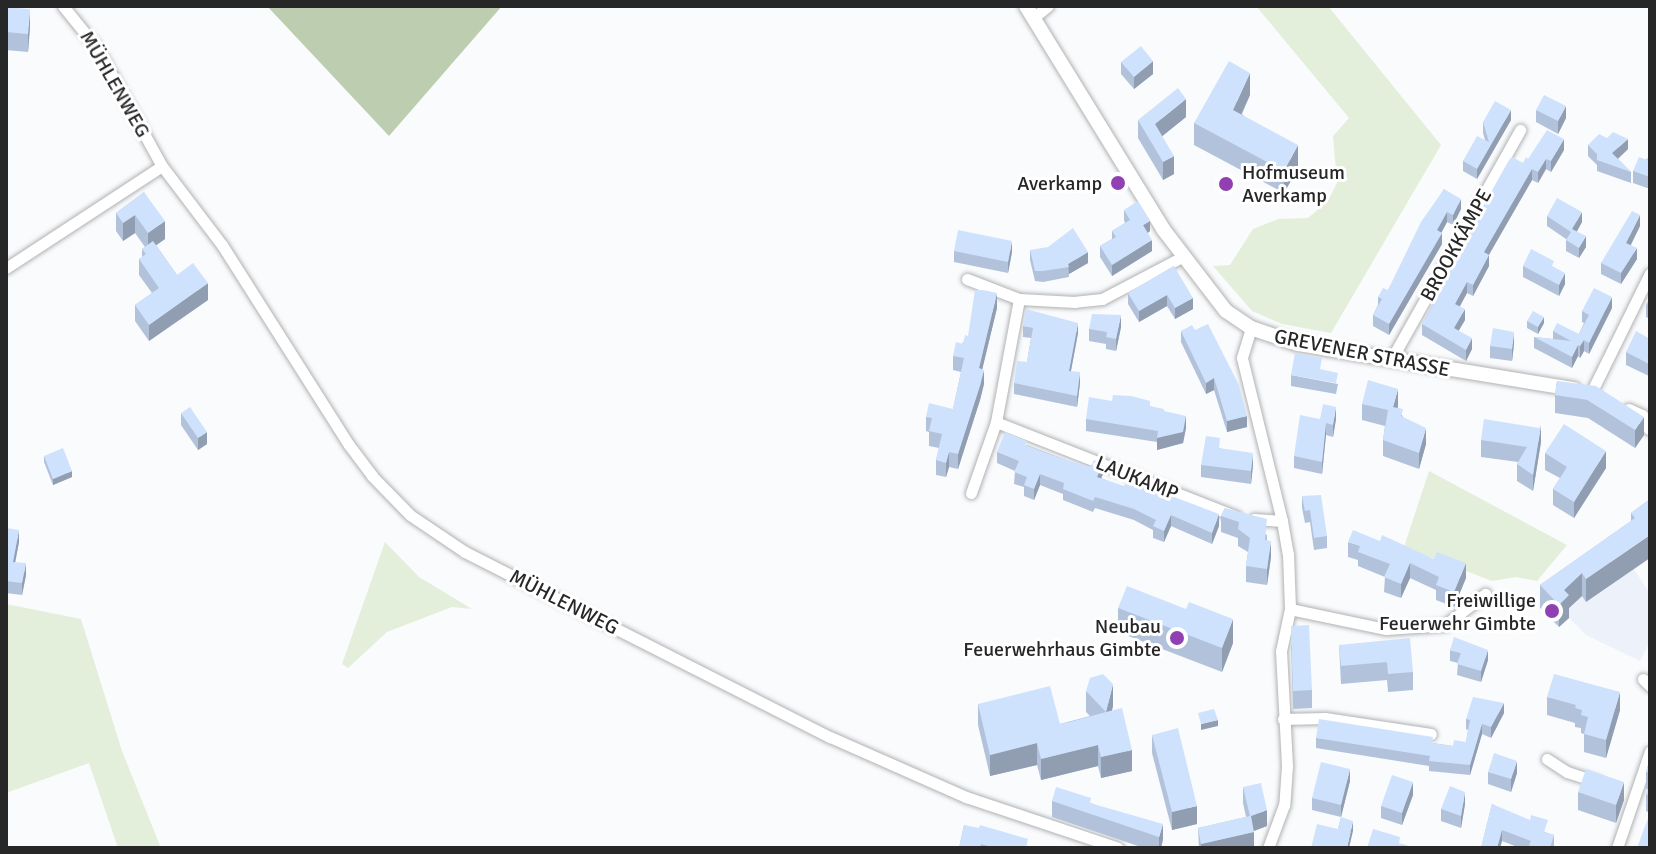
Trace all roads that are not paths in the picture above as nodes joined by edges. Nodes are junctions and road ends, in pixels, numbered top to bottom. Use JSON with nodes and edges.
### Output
{"nodes":[{"id":1,"x":63,"y":6,"type":"edge"},
{"id":2,"x":1048,"y":6,"type":"edge"},
{"id":3,"x":1030,"y":12,"type":"edge"},
{"id":4,"x":1520,"y":130,"type":"dead end"},
{"id":5,"x":162,"y":166,"type":"junction"},
{"id":6,"x":1182,"y":257,"type":"junction"},
{"id":7,"x":6,"y":268,"type":"edge"},
{"id":8,"x":1650,"y":273,"type":"edge"},
{"id":9,"x":967,"y":279,"type":"dead end"},
{"id":10,"x":1019,"y":299,"type":"junction"},
{"id":11,"x":1251,"y":328,"type":"junction"},
{"id":12,"x":1391,"y":360,"type":"junction"},
{"id":13,"x":1604,"y":398,"type":"junction"},
{"id":14,"x":996,"y":422,"type":"junction"},
{"id":15,"x":1650,"y":428,"type":"edge"},
{"id":16,"x":971,"y":493,"type":"dead end"},
{"id":17,"x":1282,"y":521,"type":"junction"},
{"id":18,"x":1485,"y":594,"type":"dead end"},
{"id":19,"x":1290,"y":609,"type":"junction"},
{"id":20,"x":1283,"y":719,"type":"junction"},
{"id":21,"x":1431,"y":734,"type":"edge"},
{"id":22,"x":1650,"y":751,"type":"edge"},
{"id":23,"x":1547,"y":759,"type":"dead end"},
{"id":24,"x":1608,"y":786,"type":"edge"},
{"id":25,"x":1622,"y":791,"type":"edge"},
{"id":26,"x":1635,"y":795,"type":"junction"},
{"id":27,"x":1118,"y":848,"type":"edge"},
{"id":28,"x":1268,"y":848,"type":"edge"},
{"id":29,"x":1617,"y":848,"type":"edge"}],
"edges":[{"from":1,"to":5,"type":"street","name":"MÜHLENWEG"},
{"from":2,"to":3,"type":"street","name":"GREVENER STRASSE"},
{"from":3,"to":6,"type":"street","name":"GREVENER STRASSE"},
{"from":4,"to":12,"type":"street","name":"BROOKKÄMPE"},
{"from":5,"to":7,"type":"street"},
{"from":5,"to":27,"type":"street","name":"MÜHLENWEG"},
{"from":6,"to":10,"type":"street"},
{"from":6,"to":11,"type":"street","name":"GREVENER STRASSE"},
{"from":8,"to":13,"type":"street"},
{"from":9,"to":10,"type":"street"},
{"from":10,"to":14,"type":"street"},
{"from":11,"to":12,"type":"street","name":"GREVENER STRASSE"},
{"from":11,"to":17,"type":"street"},
{"from":12,"to":13,"type":"street","name":"GREVENER STRASSE"},
{"from":13,"to":15,"type":"street","name":"GREVENER STRASSE"},
{"from":14,"to":16,"type":"street"},
{"from":14,"to":17,"type":"street","name":"LAUKAMP"},
{"from":17,"to":19,"type":"street"},
{"from":18,"to":19,"type":"street"},
{"from":19,"to":20,"type":"street"},
{"from":20,"to":21,"type":"street"},
{"from":20,"to":28,"type":"street"},
{"from":22,"to":26,"type":"street"},
{"from":23,"to":24,"type":"street"},
{"from":25,"to":26,"type":"street"},
{"from":26,"to":29,"type":"street"}]}
